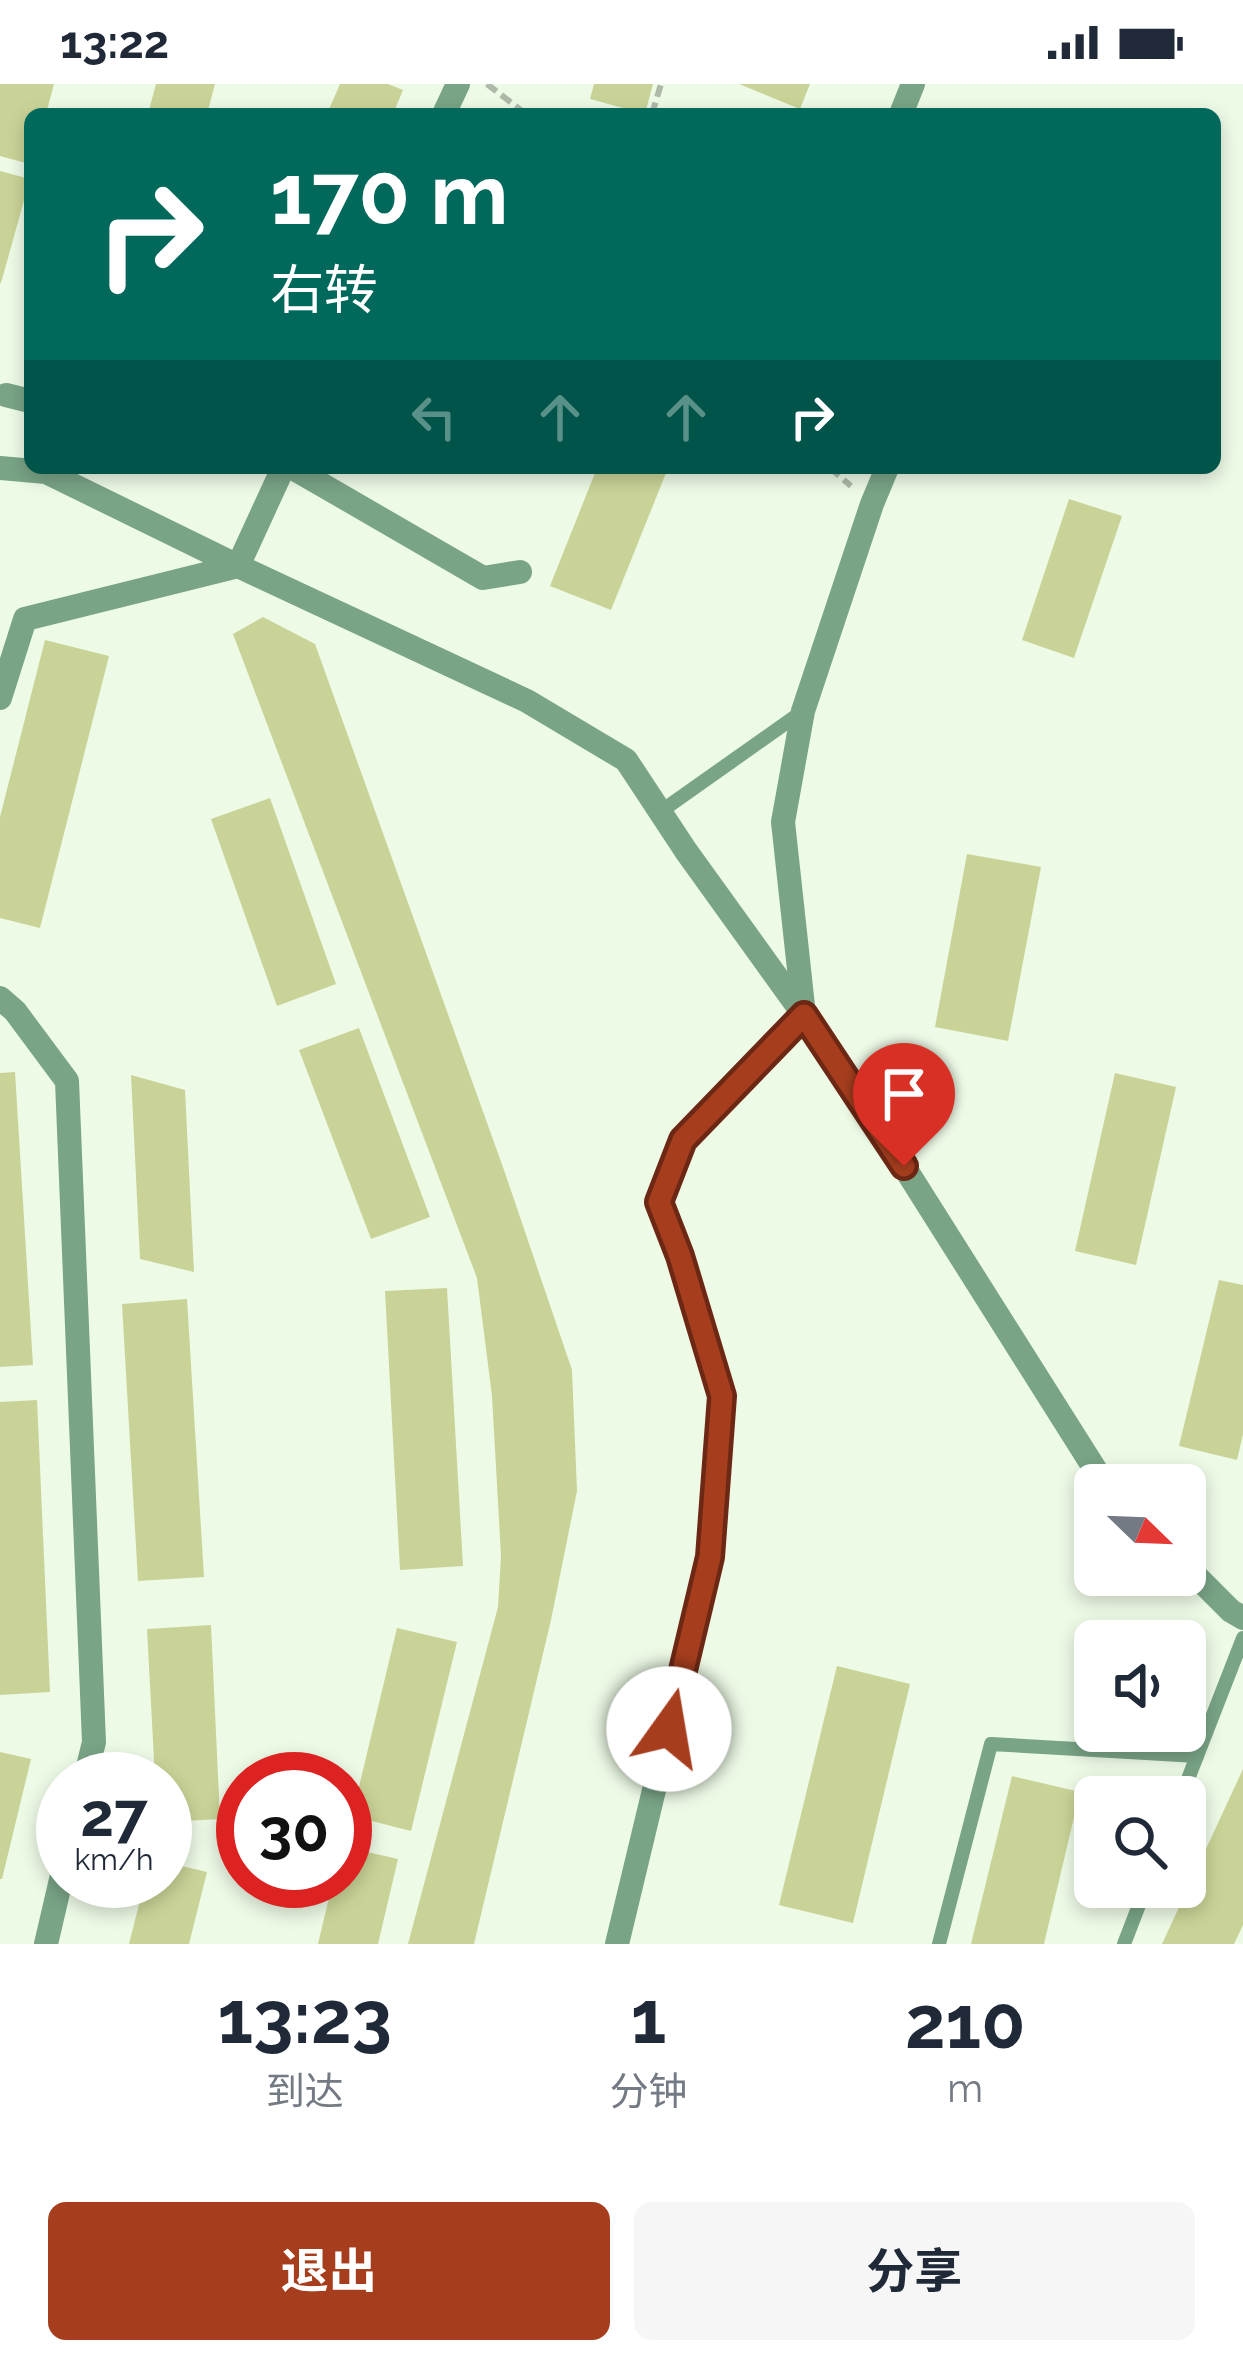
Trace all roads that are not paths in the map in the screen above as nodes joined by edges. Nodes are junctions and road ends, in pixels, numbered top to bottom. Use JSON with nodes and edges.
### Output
{"nodes":[{"id":1,"x":50,"y":474,"type":"edge"},
{"id":2,"x":280,"y":474,"type":"edge"},
{"id":3,"x":303,"y":474,"type":"edge"},
{"id":4,"x":884,"y":474,"type":"edge"},
{"id":5,"x":238,"y":566,"type":"junction"},
{"id":6,"x":520,"y":572,"type":"dead end"},
{"id":7,"x":0,"y":698,"type":"edge"},
{"id":8,"x":803,"y":711,"type":"junction"},
{"id":9,"x":660,"y":812,"type":"junction"},
{"id":10,"x":0,"y":998,"type":"edge"},
{"id":11,"x":804,"y":1015,"type":"junction"},
{"id":12,"x":1092,"y":1464,"type":"edge"},
{"id":13,"x":1206,"y":1586,"type":"edge"},
{"id":14,"x":1243,"y":1618,"type":"edge"},
{"id":15,"x":1243,"y":1638,"type":"edge"},
{"id":16,"x":92,"y":1752,"type":"edge"},
{"id":17,"x":1197,"y":1756,"type":"junction"},
{"id":18,"x":1189,"y":1776,"type":"edge"},
{"id":19,"x":54,"y":1908,"type":"edge"},
{"id":20,"x":1138,"y":1908,"type":"edge"},
{"id":21,"x":46,"y":1944,"type":"edge"},
{"id":22,"x":617,"y":1944,"type":"edge"},
{"id":23,"x":940,"y":1944,"type":"edge"},
{"id":24,"x":1124,"y":1944,"type":"edge"}],
"edges":[{"from":1,"to":5,"type":"street"},
{"from":2,"to":5,"type":"street"},
{"from":3,"to":6,"type":"street"},
{"from":4,"to":8,"type":"street"},
{"from":5,"to":7,"type":"street"},
{"from":5,"to":9,"type":"street"},
{"from":8,"to":9,"type":"lane"},
{"from":8,"to":11,"type":"street"},
{"from":9,"to":11,"type":"street"},
{"from":10,"to":16,"type":"street"},
{"from":11,"to":12,"type":"street"},
{"from":11,"to":22,"type":"street"},
{"from":13,"to":14,"type":"street"},
{"from":15,"to":17,"type":"lane"},
{"from":17,"to":18,"type":"lane"},
{"from":17,"to":23,"type":"lane"},
{"from":19,"to":21,"type":"street"},
{"from":20,"to":24,"type":"lane"}]}
